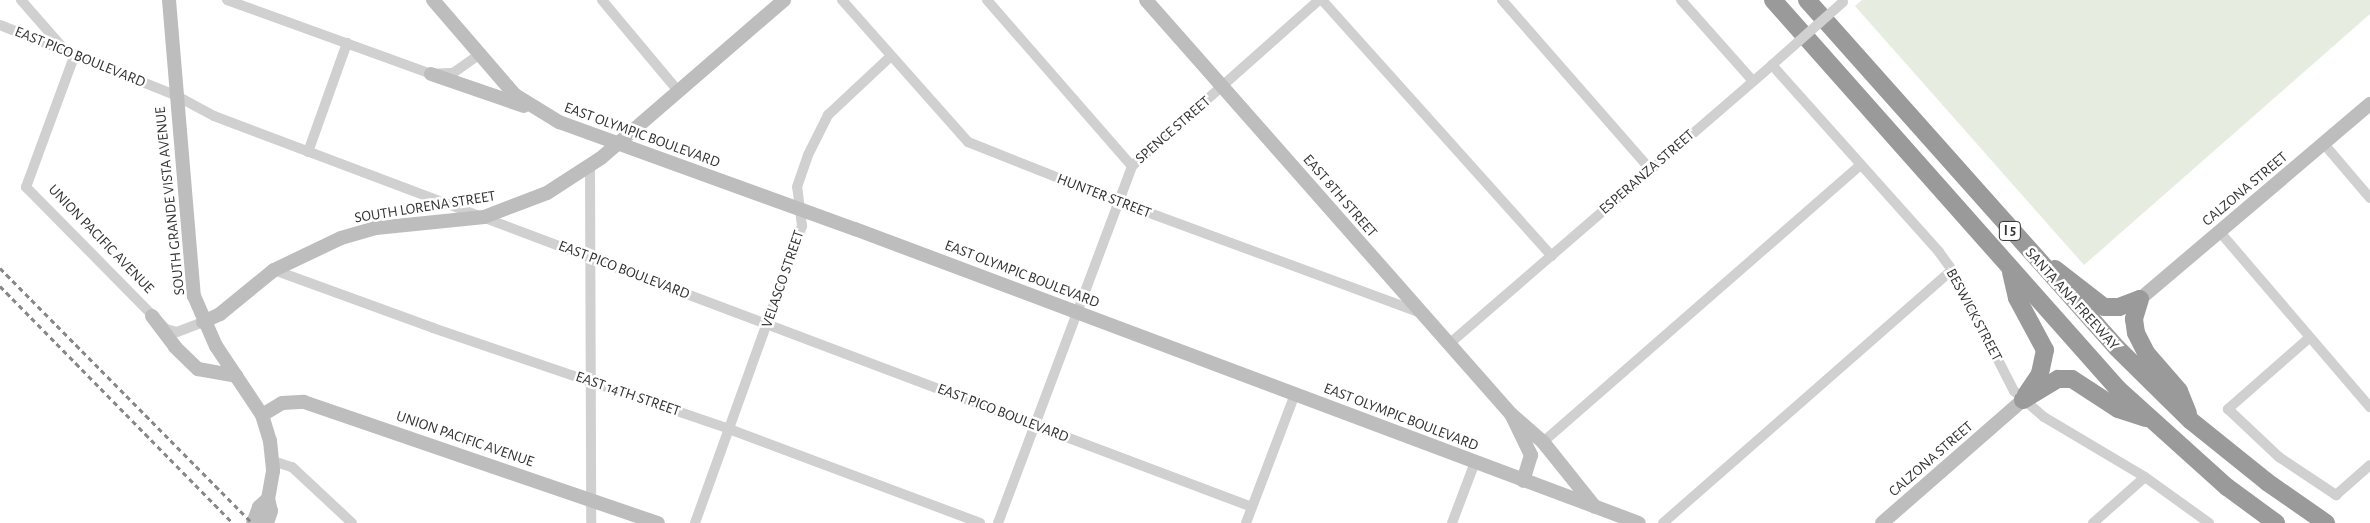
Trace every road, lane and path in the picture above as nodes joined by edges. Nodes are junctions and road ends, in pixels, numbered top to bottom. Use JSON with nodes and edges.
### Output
{"nodes":[{"id":1,"x":21,"y":0,"type":"edge"},
{"id":2,"x":169,"y":0,"type":"edge"},
{"id":3,"x":227,"y":0,"type":"edge"},
{"id":4,"x":433,"y":0,"type":"edge"},
{"id":5,"x":602,"y":0,"type":"edge"},
{"id":6,"x":842,"y":0,"type":"edge"},
{"id":7,"x":987,"y":0,"type":"edge"},
{"id":8,"x":1146,"y":0,"type":"edge"},
{"id":9,"x":1320,"y":0,"type":"edge"},
{"id":10,"x":1502,"y":0,"type":"edge"},
{"id":11,"x":1681,"y":0,"type":"edge"},
{"id":12,"x":1773,"y":0,"type":"edge"},
{"id":13,"x":1807,"y":0,"type":"edge"},
{"id":14,"x":1844,"y":1,"type":"edge"},
{"id":15,"x":779,"y":2,"type":"edge"},
{"id":16,"x":0,"y":25,"type":"edge"},
{"id":17,"x":347,"y":43,"type":"junction"},
{"id":18,"x":70,"y":52,"type":"junction"},
{"id":19,"x":480,"y":55,"type":"junction"},
{"id":20,"x":890,"y":57,"type":"junction"},
{"id":21,"x":1772,"y":65,"type":"junction"},
{"id":22,"x":431,"y":74,"type":"junction"},
{"id":23,"x":1752,"y":80,"type":"junction"},
{"id":24,"x":1222,"y":87,"type":"junction"},
{"id":25,"x":679,"y":92,"type":"junction"},
{"id":26,"x":176,"y":95,"type":"junction"},
{"id":27,"x":2370,"y":104,"type":"edge"},
{"id":28,"x":532,"y":108,"type":"junction"},
{"id":29,"x":618,"y":144,"type":"junction"},
{"id":30,"x":2324,"y":144,"type":"junction"},
{"id":31,"x":308,"y":152,"type":"junction"},
{"id":32,"x":1861,"y":165,"type":"junction"},
{"id":33,"x":1132,"y":166,"type":"junction"},
{"id":34,"x":590,"y":167,"type":"junction"},
{"id":35,"x":1650,"y":169,"type":"junction"},
{"id":36,"x":2370,"y":198,"type":"edge"},
{"id":37,"x":1117,"y":201,"type":"junction"},
{"id":38,"x":802,"y":209,"type":"junction"},
{"id":39,"x":484,"y":217,"type":"junction"},
{"id":40,"x":2219,"y":231,"type":"junction"},
{"id":41,"x":2024,"y":246,"type":"junction"},
{"id":42,"x":1552,"y":256,"type":"junction"},
{"id":43,"x":591,"y":258,"type":"junction"},
{"id":44,"x":274,"y":270,"type":"junction"},
{"id":45,"x":1952,"y":270,"type":"junction"},
{"id":46,"x":2010,"y":271,"type":"junction"},
{"id":47,"x":2140,"y":299,"type":"junction"},
{"id":48,"x":1076,"y":312,"type":"junction"},
{"id":49,"x":1419,"y":312,"type":"junction"},
{"id":50,"x":152,"y":316,"type":"junction"},
{"id":51,"x":203,"y":322,"type":"junction"},
{"id":52,"x":767,"y":325,"type":"junction"},
{"id":53,"x":2309,"y":338,"type":"junction"},
{"id":54,"x":1449,"y":344,"type":"junction"},
{"id":55,"x":236,"y":376,"type":"junction"},
{"id":56,"x":592,"y":382,"type":"junction"},
{"id":57,"x":1295,"y":394,"type":"junction"},
{"id":58,"x":2023,"y":400,"type":"junction"},
{"id":59,"x":2370,"y":406,"type":"edge"},
{"id":60,"x":1511,"y":414,"type":"junction"},
{"id":61,"x":262,"y":415,"type":"junction"},
{"id":62,"x":2150,"y":420,"type":"junction"},
{"id":63,"x":2190,"y":420,"type":"junction"},
{"id":64,"x":1034,"y":425,"type":"junction"},
{"id":65,"x":729,"y":429,"type":"junction"},
{"id":66,"x":1543,"y":442,"type":"junction"},
{"id":67,"x":273,"y":461,"type":"junction"},
{"id":68,"x":1475,"y":462,"type":"junction"},
{"id":69,"x":2370,"y":465,"type":"edge"},
{"id":70,"x":2145,"y":477,"type":"junction"},
{"id":71,"x":1523,"y":481,"type":"junction"},
{"id":72,"x":268,"y":499,"type":"junction"},
{"id":73,"x":590,"y":500,"type":"junction"},
{"id":74,"x":1252,"y":506,"type":"junction"},
{"id":75,"x":1595,"y":507,"type":"junction"},
{"id":76,"x":253,"y":523,"type":"edge"},
{"id":77,"x":267,"y":523,"type":"edge"},
{"id":78,"x":352,"y":523,"type":"edge"},
{"id":79,"x":591,"y":523,"type":"edge"},
{"id":80,"x":658,"y":523,"type":"edge"},
{"id":81,"x":695,"y":523,"type":"edge"},
{"id":82,"x":980,"y":523,"type":"edge"},
{"id":83,"x":998,"y":523,"type":"edge"},
{"id":84,"x":1246,"y":523,"type":"edge"},
{"id":85,"x":1452,"y":523,"type":"edge"},
{"id":86,"x":1639,"y":523,"type":"edge"},
{"id":87,"x":1663,"y":523,"type":"edge"},
{"id":88,"x":1882,"y":523,"type":"edge"},
{"id":89,"x":2093,"y":523,"type":"edge"},
{"id":90,"x":2209,"y":523,"type":"edge"},
{"id":91,"x":2276,"y":523,"type":"edge"},
{"id":92,"x":2326,"y":523,"type":"edge"}],
"edges":[{"from":1,"to":18,"type":"street"},
{"from":2,"to":26,"type":"main road","name":"SOUTH GRANDE VISTA AVENUE"},
{"from":3,"to":17,"type":"street"},
{"from":4,"to":19,"type":"main road","name":"EAST OLYMPIC BOULEVARD"},
{"from":5,"to":25,"type":"street"},
{"from":6,"to":20,"type":"street","name":"HUNTER STREET"},
{"from":7,"to":33,"type":"street"},
{"from":8,"to":24,"type":"main road","name":"EAST 8TH STREET"},
{"from":9,"to":24,"type":"street","name":"SPENCE STREET"},
{"from":9,"to":42,"type":"street"},
{"from":10,"to":35,"type":"street"},
{"from":11,"to":23,"type":"street"},
{"from":12,"to":46,"type":"highway","name":"SANTA ANA FREEWAY","number":"I 5"},
{"from":13,"to":41,"type":"highway","name":"SANTA ANA FREEWAY","number":"I 5"},
{"from":14,"to":21,"type":"street","name":"ESPERANZA STREET","bridge":true},
{"from":15,"to":25,"type":"main road","name":"SOUTH LORENA STREET"},
{"from":16,"to":18,"type":"street","name":"EAST PICO BOULEVARD"},
{"from":17,"to":22,"type":"street"},
{"from":17,"to":31,"type":"street"},
{"from":18,"to":26,"type":"street","name":"EAST PICO BOULEVARD"},
{"from":18,"to":50,"type":"street","name":"UNION PACIFIC AVENUE"},
{"from":19,"to":22,"type":"street"},
{"from":19,"to":28,"type":"main road","name":"EAST OLYMPIC BOULEVARD"},
{"from":20,"to":37,"type":"street","name":"HUNTER STREET"},
{"from":20,"to":38,"type":"street","name":"VELASCO STREET"},
{"from":21,"to":23,"type":"street","name":"ESPERANZA STREET"},
{"from":21,"to":32,"type":"street","name":"BESWICK STREET"},
{"from":22,"to":28,"type":"main road"},
{"from":23,"to":35,"type":"street","name":"ESPERANZA STREET"},
{"from":24,"to":33,"type":"street","name":"SPENCE STREET"},
{"from":24,"to":49,"type":"main road","name":"EAST 8TH STREET"},
{"from":25,"to":29,"type":"main road","name":"SOUTH LORENA STREET"},
{"from":26,"to":31,"type":"street","name":"EAST PICO BOULEVARD"},
{"from":26,"to":51,"type":"main road","name":"SOUTH GRANDE VISTA AVENUE"},
{"from":27,"to":30,"type":"main road","name":"CALZONA STREET"},
{"from":28,"to":29,"type":"main road","name":"EAST OLYMPIC BOULEVARD"},
{"from":29,"to":34,"type":"main road","name":"SOUTH LORENA STREET"},
{"from":29,"to":38,"type":"main road","name":"EAST OLYMPIC BOULEVARD"},
{"from":30,"to":36,"type":"street"},
{"from":30,"to":40,"type":"main road","name":"CALZONA STREET"},
{"from":31,"to":39,"type":"street","name":"EAST PICO BOULEVARD"},
{"from":32,"to":45,"type":"street","name":"BESWICK STREET"},
{"from":32,"to":66,"type":"street"},
{"from":33,"to":37,"type":"street","name":"SPENCE STREET"},
{"from":34,"to":39,"type":"main road","name":"SOUTH LORENA STREET"},
{"from":34,"to":43,"type":"street"},
{"from":35,"to":42,"type":"street","name":"ESPERANZA STREET"},
{"from":37,"to":48,"type":"street","name":"SPENCE STREET"},
{"from":37,"to":49,"type":"street","name":"HUNTER STREET"},
{"from":38,"to":48,"type":"main road","name":"EAST OLYMPIC BOULEVARD"},
{"from":38,"to":52,"type":"street","name":"VELASCO STREET"},
{"from":39,"to":43,"type":"street","name":"EAST PICO BOULEVARD"},
{"from":39,"to":44,"type":"main road","name":"SOUTH LORENA STREET"},
{"from":40,"to":47,"type":"main road","name":"CALZONA STREET"},
{"from":40,"to":53,"type":"street"},
{"from":41,"to":47,"type":"highway"},
{"from":41,"to":63,"type":"highway","name":"SANTA ANA FREEWAY","number":"I 5"},
{"from":42,"to":54,"type":"street","name":"ESPERANZA STREET"},
{"from":43,"to":52,"type":"street","name":"EAST PICO BOULEVARD"},
{"from":43,"to":56,"type":"street"},
{"from":44,"to":51,"type":"main road","name":"SOUTH LORENA STREET"},
{"from":44,"to":56,"type":"street","name":"EAST 14TH STREET"},
{"from":45,"to":58,"type":"street","name":"BESWICK STREET"},
{"from":45,"to":87,"type":"street"},
{"from":46,"to":58,"type":"highway"},
{"from":46,"to":62,"type":"highway","name":"SANTA ANA FREEWAY","number":"I 5"},
{"from":47,"to":63,"type":"highway"},
{"from":48,"to":57,"type":"main road","name":"EAST OLYMPIC BOULEVARD"},
{"from":48,"to":64,"type":"street","name":"SPENCE STREET"},
{"from":49,"to":54,"type":"main road","name":"EAST 8TH STREET"},
{"from":50,"to":51,"type":"street","name":"UNION PACIFIC AVENUE"},
{"from":50,"to":55,"type":"main road"},
{"from":51,"to":55,"type":"main road","name":"SOUTH GRANDE VISTA AVENUE"},
{"from":52,"to":64,"type":"street","name":"EAST PICO BOULEVARD"},
{"from":52,"to":65,"type":"street","name":"VELASCO STREET"},
{"from":53,"to":59,"type":"street"},
{"from":53,"to":69,"type":"street"},
{"from":54,"to":60,"type":"main road","name":"EAST 8TH STREET"},
{"from":55,"to":61,"type":"main road","name":"SOUTH GRANDE VISTA AVENUE"},
{"from":56,"to":65,"type":"street","name":"EAST 14TH STREET"},
{"from":56,"to":73,"type":"street"},
{"from":57,"to":68,"type":"main road","name":"EAST OLYMPIC BOULEVARD"},
{"from":57,"to":74,"type":"street"},
{"from":58,"to":62,"type":"highway"},
{"from":58,"to":70,"type":"street","name":"BESWICK STREET"},
{"from":58,"to":88,"type":"main road","name":"CALZONA STREET"},
{"from":60,"to":66,"type":"main road","name":"EAST 8TH STREET"},
{"from":60,"to":71,"type":"main road","name":"EAST 8TH STREET"},
{"from":61,"to":67,"type":"main road","name":"SOUTH GRANDE VISTA AVENUE"},
{"from":61,"to":73,"type":"main road","name":"UNION PACIFIC AVENUE"},
{"from":62,"to":91,"type":"highway","name":"SANTA ANA FREEWAY","number":"I 5"},
{"from":63,"to":92,"type":"highway","name":"SANTA ANA FREEWAY","number":"I 5"},
{"from":64,"to":74,"type":"street","name":"EAST PICO BOULEVARD"},
{"from":64,"to":83,"type":"street","name":"SPENCE STREET"},
{"from":65,"to":81,"type":"street","name":"VELASCO STREET"},
{"from":65,"to":82,"type":"street","name":"EAST 14TH STREET"},
{"from":66,"to":75,"type":"main road","name":"EAST 8TH STREET"},
{"from":67,"to":72,"type":"main road","name":"SOUTH GRANDE VISTA AVENUE"},
{"from":67,"to":78,"type":"street"},
{"from":68,"to":71,"type":"main road","name":"EAST OLYMPIC BOULEVARD"},
{"from":68,"to":85,"type":"street"},
{"from":70,"to":89,"type":"street"},
{"from":70,"to":90,"type":"street","name":"BESWICK STREET"},
{"from":71,"to":75,"type":"main road","name":"EAST OLYMPIC BOULEVARD"},
{"from":72,"to":76,"type":"main road","name":"SOUTH GRANDE VISTA AVENUE"},
{"from":72,"to":77,"type":"main road","name":"SOUTH GRANDE VISTA AVENUE"},
{"from":73,"to":79,"type":"street"},
{"from":73,"to":80,"type":"main road","name":"UNION PACIFIC AVENUE"},
{"from":74,"to":84,"type":"street"},
{"from":75,"to":86,"type":"main road","name":"EAST OLYMPIC BOULEVARD"}]}
